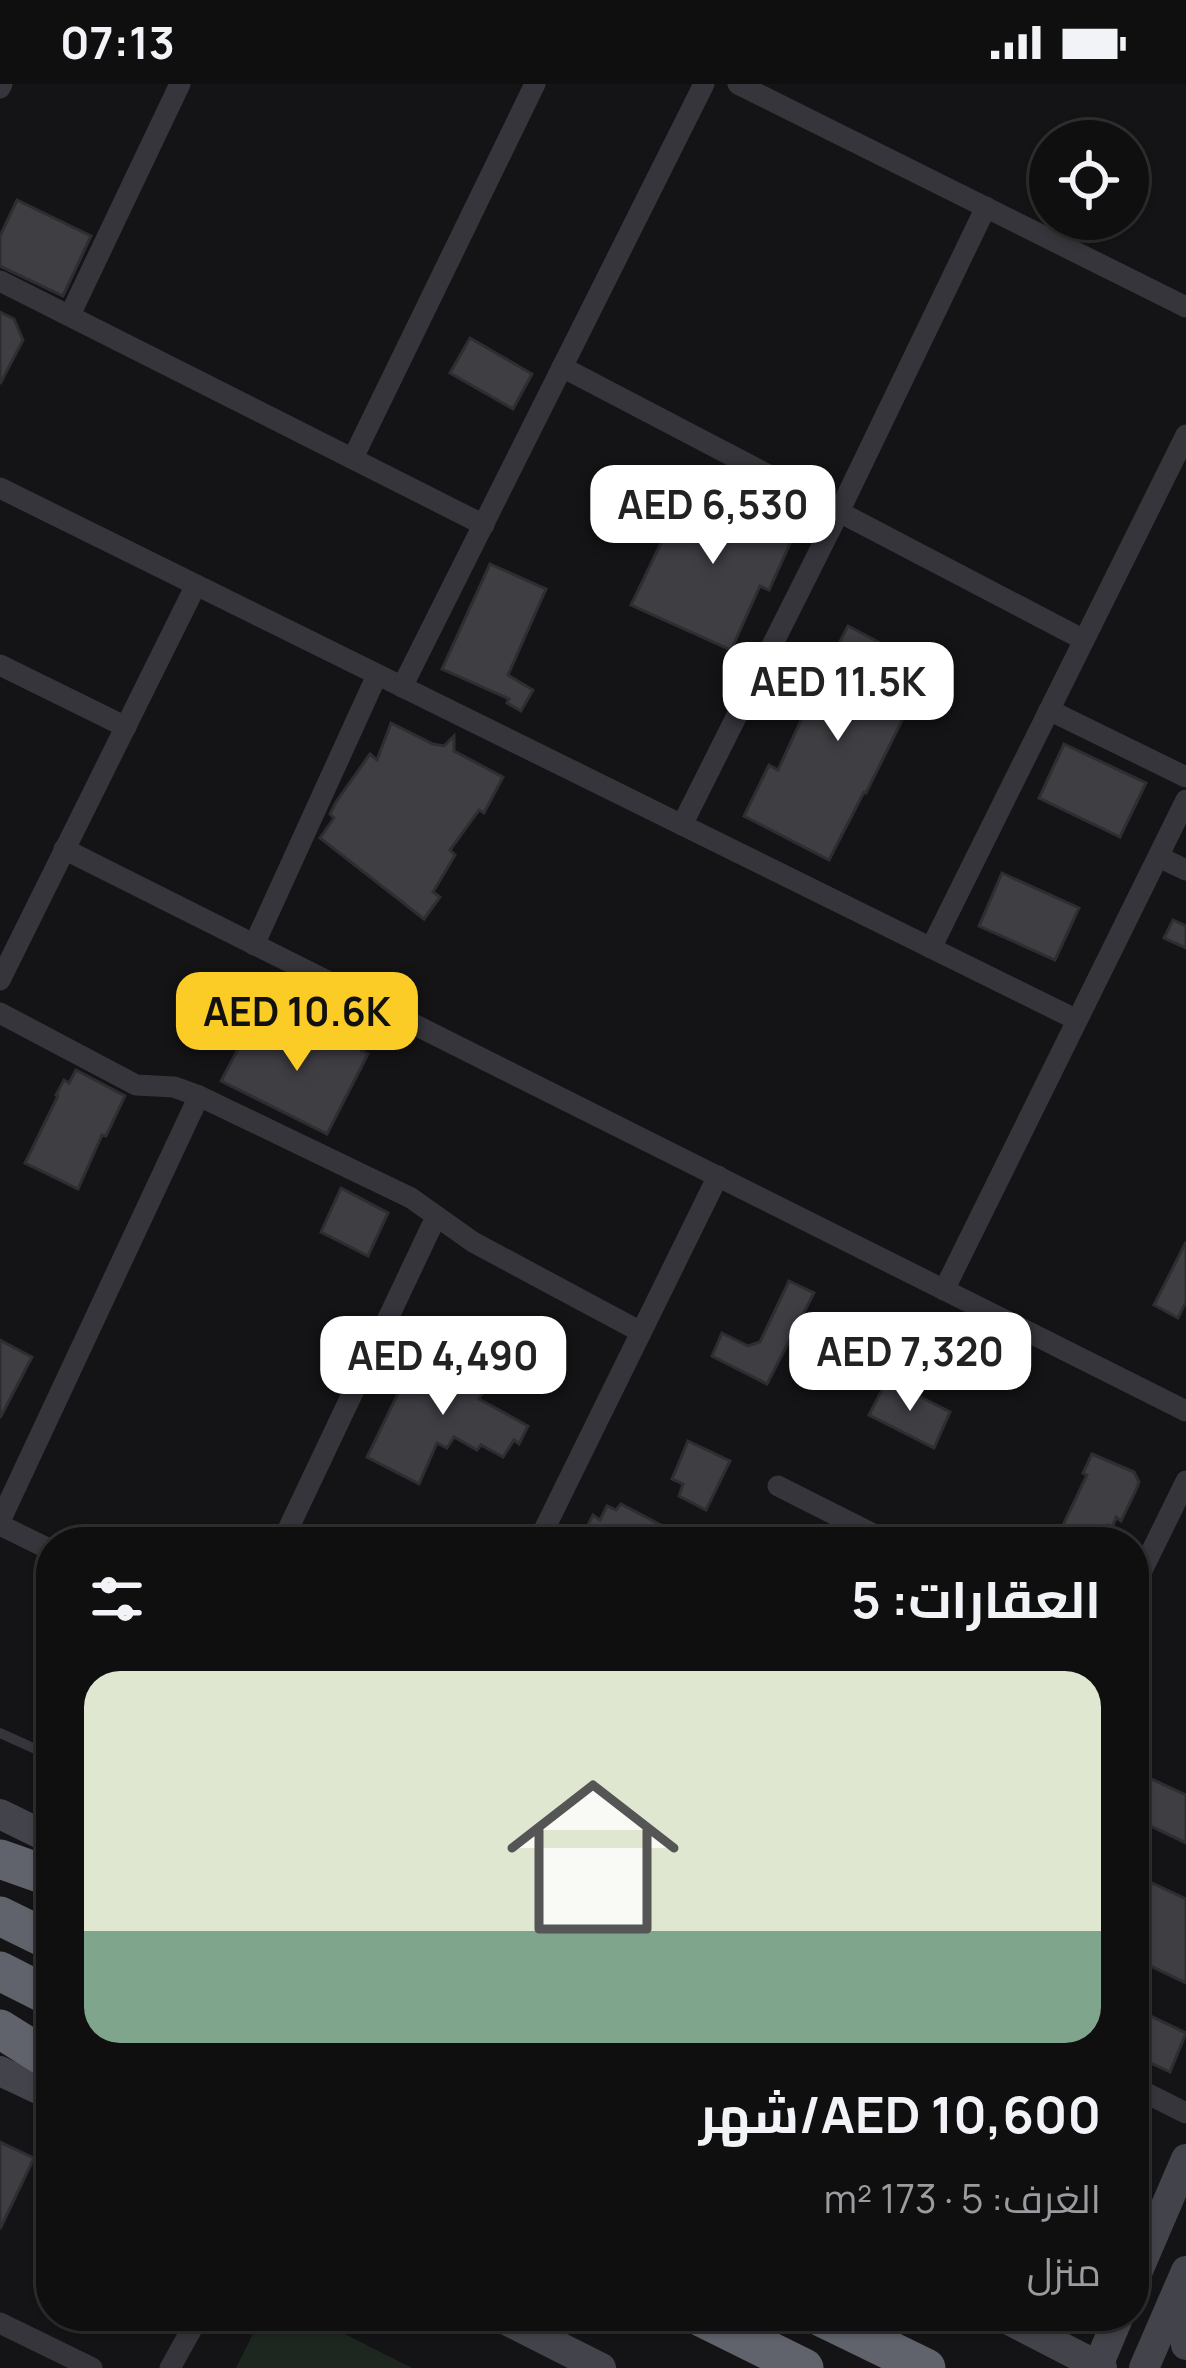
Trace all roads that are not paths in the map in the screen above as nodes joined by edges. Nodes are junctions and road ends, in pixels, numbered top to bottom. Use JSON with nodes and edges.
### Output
{"nodes":[{"id":1,"x":180,"y":84,"type":"edge"},
{"id":2,"x":535,"y":84,"type":"edge"},
{"id":3,"x":704,"y":84,"type":"edge"},
{"id":4,"x":738,"y":84,"type":"edge"},
{"id":5,"x":986,"y":207,"type":"junction"},
{"id":6,"x":0,"y":280,"type":"edge"},
{"id":7,"x":1186,"y":307,"type":"edge"},
{"id":8,"x":70,"y":316,"type":"junction"},
{"id":9,"x":562,"y":367,"type":"junction"},
{"id":10,"x":1186,"y":435,"type":"edge"},
{"id":11,"x":353,"y":458,"type":"junction"},
{"id":12,"x":6,"y":491,"type":"edge"},
{"id":13,"x":839,"y":512,"type":"junction"},
{"id":14,"x":0,"y":516,"type":"edge"},
{"id":15,"x":484,"y":525,"type":"junction"},
{"id":16,"x":196,"y":585,"type":"junction"},
{"id":17,"x":1084,"y":640,"type":"junction"},
{"id":18,"x":0,"y":665,"type":"edge"},
{"id":19,"x":377,"y":675,"type":"junction"},
{"id":20,"x":403,"y":687,"type":"junction"},
{"id":21,"x":1049,"y":710,"type":"junction"},
{"id":22,"x":126,"y":727,"type":"junction"},
{"id":23,"x":1186,"y":777,"type":"edge"},
{"id":24,"x":1186,"y":800,"type":"edge"},
{"id":25,"x":682,"y":825,"type":"junction"},
{"id":26,"x":64,"y":849,"type":"junction"},
{"id":27,"x":1159,"y":857,"type":"junction"},
{"id":28,"x":1186,"y":870,"type":"edge"},
{"id":29,"x":254,"y":945,"type":"junction"},
{"id":30,"x":931,"y":948,"type":"junction"},
{"id":31,"x":0,"y":980,"type":"edge"},
{"id":32,"x":0,"y":1013,"type":"edge"},
{"id":33,"x":1077,"y":1020,"type":"junction"},
{"id":34,"x":199,"y":1096,"type":"junction"},
{"id":35,"x":718,"y":1176,"type":"junction"},
{"id":36,"x":436,"y":1217,"type":"junction"},
{"id":37,"x":944,"y":1289,"type":"junction"},
{"id":38,"x":641,"y":1332,"type":"junction"},
{"id":39,"x":1186,"y":1411,"type":"edge"},
{"id":40,"x":1186,"y":1481,"type":"edge"},
{"id":41,"x":778,"y":1486,"type":"dead end"},
{"id":42,"x":0,"y":1523,"type":"edge"},
{"id":43,"x":289,"y":1527,"type":"edge"},
{"id":44,"x":545,"y":1527,"type":"edge"},
{"id":45,"x":860,"y":1527,"type":"edge"},
{"id":46,"x":36,"y":1542,"type":"edge"},
{"id":47,"x":1149,"y":1556,"type":"edge"},
{"id":48,"x":0,"y":1733,"type":"edge"},
{"id":49,"x":36,"y":1749,"type":"edge"},
{"id":50,"x":0,"y":1814,"type":"edge"},
{"id":51,"x":36,"y":1832,"type":"edge"},
{"id":52,"x":0,"y":1859,"type":"edge"},
{"id":53,"x":36,"y":1872,"type":"edge"},
{"id":54,"x":0,"y":1916,"type":"edge"},
{"id":55,"x":36,"y":1934,"type":"edge"},
{"id":56,"x":0,"y":1972,"type":"edge"},
{"id":57,"x":36,"y":1990,"type":"edge"},
{"id":58,"x":0,"y":2029,"type":"edge"},
{"id":59,"x":36,"y":2052,"type":"edge"},
{"id":60,"x":0,"y":2071,"type":"edge"},
{"id":61,"x":36,"y":2089,"type":"edge"},
{"id":62,"x":1149,"y":2094,"type":"edge"},
{"id":63,"x":1186,"y":2113,"type":"edge"},
{"id":64,"x":1186,"y":2159,"type":"edge"},
{"id":65,"x":1149,"y":2213,"type":"edge"},
{"id":66,"x":1149,"y":2245,"type":"edge"},
{"id":67,"x":1186,"y":2271,"type":"edge"},
{"id":68,"x":1186,"y":2308,"type":"edge"},
{"id":69,"x":0,"y":2323,"type":"edge"},
{"id":70,"x":191,"y":2331,"type":"edge"},
{"id":71,"x":528,"y":2331,"type":"edge"},
{"id":72,"x":730,"y":2331,"type":"edge"},
{"id":73,"x":850,"y":2331,"type":"edge"},
{"id":74,"x":1029,"y":2331,"type":"edge"},
{"id":75,"x":1113,"y":2331,"type":"edge"},
{"id":76,"x":1186,"y":2345,"type":"edge"},
{"id":77,"x":1099,"y":2367,"type":"edge"},
{"id":78,"x":92,"y":2368,"type":"edge"},
{"id":79,"x":170,"y":2368,"type":"edge"},
{"id":80,"x":601,"y":2368,"type":"edge"},
{"id":81,"x":805,"y":2368,"type":"edge"},
{"id":82,"x":926,"y":2368,"type":"edge"},
{"id":83,"x":1144,"y":2368,"type":"edge"}],
"edges":[{"from":1,"to":8,"type":"street"},
{"from":2,"to":11,"type":"street"},
{"from":3,"to":9,"type":"street"},
{"from":4,"to":5,"type":"street"},
{"from":5,"to":7,"type":"street"},
{"from":5,"to":13,"type":"street"},
{"from":6,"to":8,"type":"street"},
{"from":8,"to":11,"type":"street"},
{"from":9,"to":13,"type":"street"},
{"from":9,"to":15,"type":"street"},
{"from":10,"to":17,"type":"street"},
{"from":11,"to":15,"type":"street"},
{"from":12,"to":14,"type":"street"},
{"from":12,"to":16,"type":"street"},
{"from":13,"to":17,"type":"street"},
{"from":13,"to":25,"type":"street"},
{"from":15,"to":20,"type":"street"},
{"from":16,"to":19,"type":"street"},
{"from":16,"to":22,"type":"street"},
{"from":17,"to":21,"type":"street"},
{"from":18,"to":22,"type":"street"},
{"from":19,"to":20,"type":"street"},
{"from":19,"to":29,"type":"street"},
{"from":20,"to":25,"type":"street"},
{"from":21,"to":23,"type":"street"},
{"from":21,"to":30,"type":"street"},
{"from":22,"to":26,"type":"street"},
{"from":24,"to":27,"type":"street"},
{"from":25,"to":30,"type":"street"},
{"from":26,"to":29,"type":"street"},
{"from":26,"to":31,"type":"street"},
{"from":27,"to":28,"type":"street"},
{"from":27,"to":33,"type":"street"},
{"from":29,"to":35,"type":"street"},
{"from":30,"to":33,"type":"street"},
{"from":32,"to":34,"type":"street"},
{"from":33,"to":37,"type":"street"},
{"from":34,"to":36,"type":"street"},
{"from":34,"to":42,"type":"street"},
{"from":35,"to":37,"type":"street"},
{"from":35,"to":38,"type":"street"},
{"from":36,"to":38,"type":"street"},
{"from":36,"to":43,"type":"street"},
{"from":37,"to":39,"type":"street"},
{"from":38,"to":44,"type":"street"},
{"from":40,"to":47,"type":"street"},
{"from":41,"to":45,"type":"street"},
{"from":42,"to":46,"type":"street"},
{"from":48,"to":49,"type":"lane"},
{"from":50,"to":51,"type":"main road"},
{"from":52,"to":53,"type":"highway"},
{"from":54,"to":55,"type":"highway"},
{"from":56,"to":57,"type":"highway"},
{"from":58,"to":59,"type":"highway"},
{"from":60,"to":61,"type":"main road"},
{"from":62,"to":63,"type":"street"},
{"from":64,"to":65,"type":"main road"},
{"from":64,"to":66,"type":"main road"},
{"from":67,"to":83,"type":"main road"},
{"from":68,"to":76,"type":"main road"},
{"from":69,"to":78,"type":"street"},
{"from":70,"to":79,"type":"street"},
{"from":71,"to":80,"type":"main road"},
{"from":72,"to":81,"type":"highway"},
{"from":73,"to":82,"type":"highway"},
{"from":74,"to":77,"type":"main road"},
{"from":75,"to":77,"type":"main road"}]}
